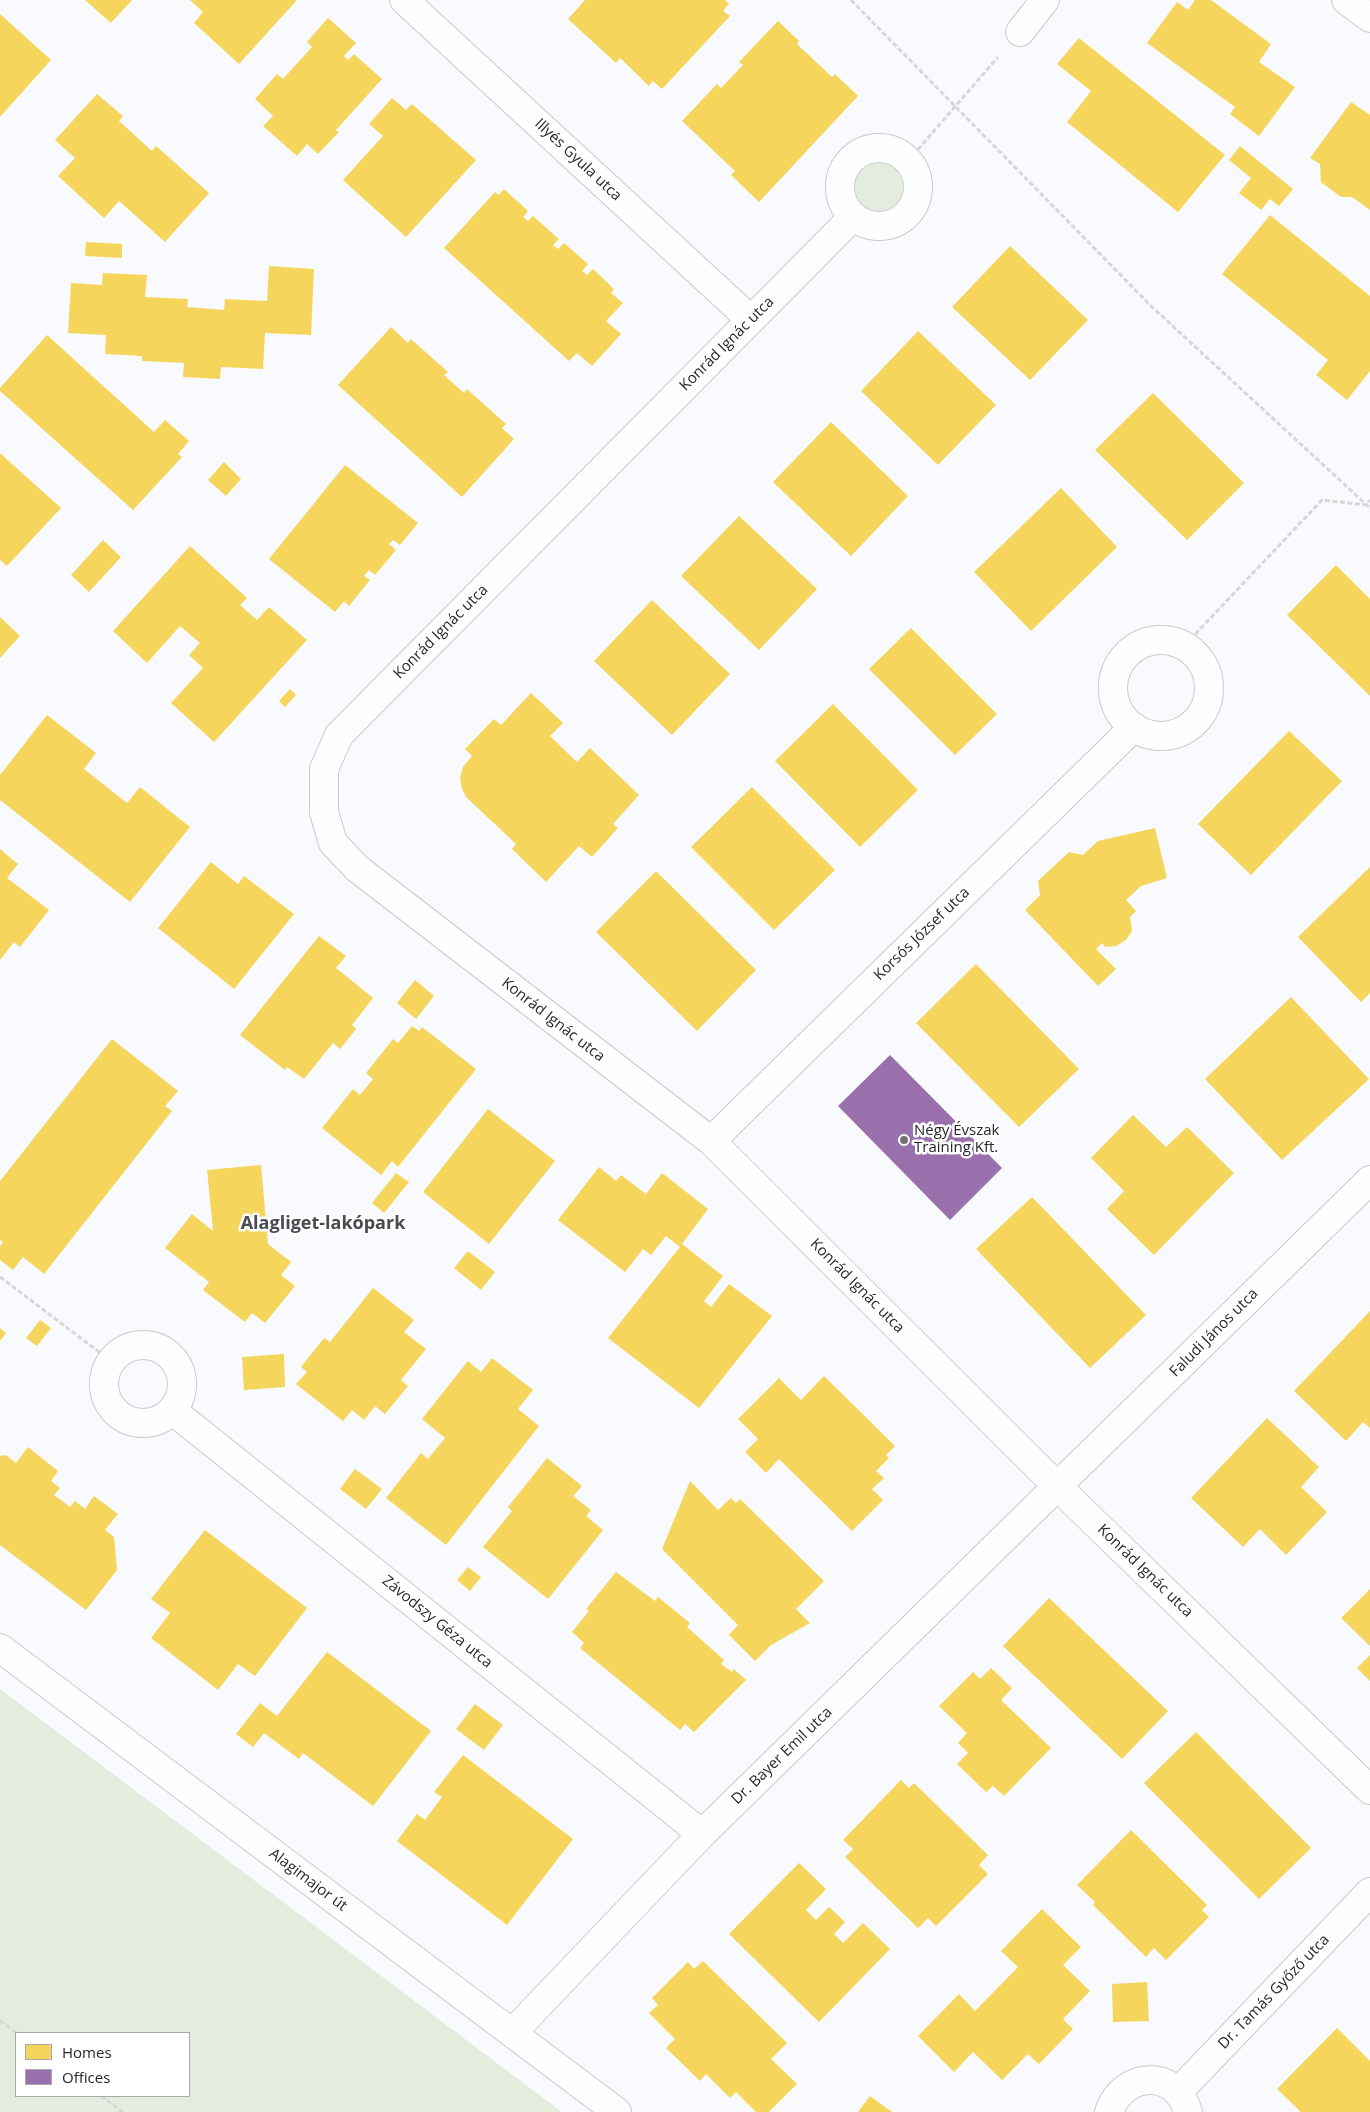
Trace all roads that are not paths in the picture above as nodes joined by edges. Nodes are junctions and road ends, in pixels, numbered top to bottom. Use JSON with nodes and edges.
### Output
{"nodes":[{"id":1,"x":404,"y":0,"type":"edge"},
{"id":2,"x":1045,"y":0,"type":"edge"},
{"id":3,"x":1346,"y":0,"type":"edge"},
{"id":4,"x":1370,"y":18,"type":"edge"},
{"id":5,"x":1020,"y":32,"type":"road end"},
{"id":6,"x":852,"y":216,"type":"junction"},
{"id":7,"x":751,"y":320,"type":"junction"},
{"id":8,"x":1134,"y":727,"type":"junction"},
{"id":9,"x":711,"y":1141,"type":"junction"},
{"id":10,"x":1370,"y":1180,"type":"edge"},
{"id":11,"x":172,"y":1411,"type":"junction"},
{"id":12,"x":1058,"y":1487,"type":"junction"},
{"id":13,"x":0,"y":1648,"type":"edge"},
{"id":14,"x":1370,"y":1790,"type":"edge"},
{"id":15,"x":702,"y":1834,"type":"junction"},
{"id":16,"x":1370,"y":1892,"type":"edge"},
{"id":17,"x":512,"y":2033,"type":"junction"},
{"id":18,"x":1183,"y":2102,"type":"edge"},
{"id":19,"x":617,"y":2112,"type":"edge"},
{"id":20,"x":1109,"y":2112,"type":"edge"}],
"edges":[{"from":1,"to":7,"type":"street","name":"Illyés Gyula utca"},
{"from":2,"to":5,"type":"street"},
{"from":3,"to":4,"type":"street"},
{"from":6,"to":6,"type":"street"},
{"from":6,"to":7,"type":"street","name":"Konrád Ignác utca"},
{"from":7,"to":9,"type":"street","name":"Konrád Ignác utca"},
{"from":8,"to":8,"type":"street"},
{"from":8,"to":9,"type":"street","name":"Korsós József utca"},
{"from":9,"to":12,"type":"street","name":"Konrád Ignác utca"},
{"from":10,"to":12,"type":"street","name":"Faludi János utca"},
{"from":11,"to":11,"type":"street"},
{"from":11,"to":15,"type":"street","name":"Závodszy Géza utca"},
{"from":12,"to":14,"type":"street","name":"Konrád Ignác utca"},
{"from":12,"to":15,"type":"street","name":"Dr. Bayer Emil utca"},
{"from":13,"to":17,"type":"street","name":"Alagimajor út"},
{"from":15,"to":17,"type":"street","name":"Dr. Bayer Emil utca"},
{"from":16,"to":18,"type":"street","name":"Dr. Tamás Győző utca"},
{"from":17,"to":19,"type":"street","name":"Alagimajor út"},
{"from":18,"to":20,"type":"street","name":"Dr. Tamás Győző utca"}]}
